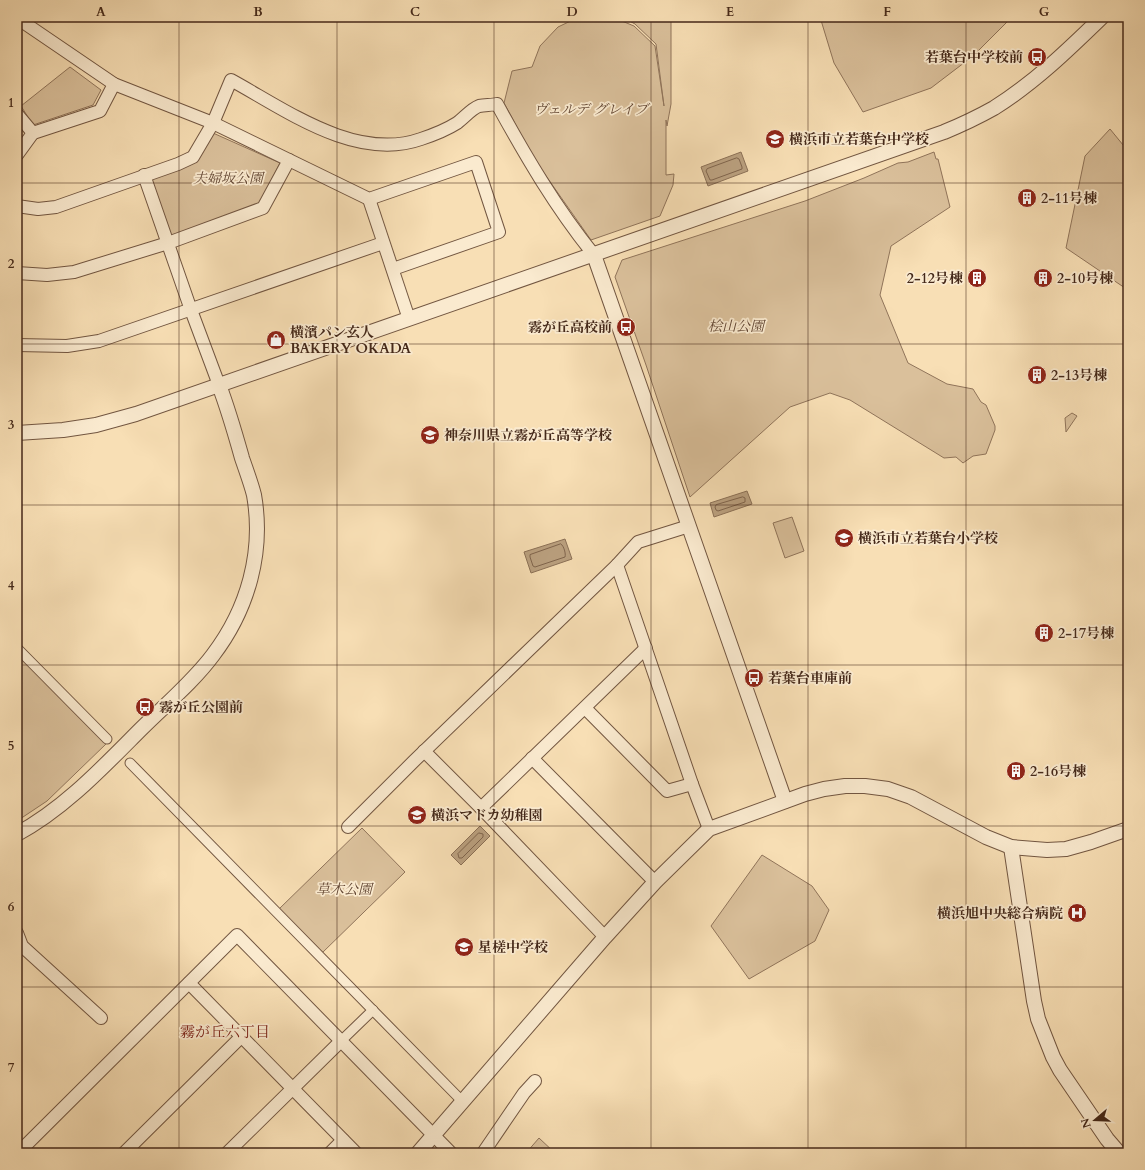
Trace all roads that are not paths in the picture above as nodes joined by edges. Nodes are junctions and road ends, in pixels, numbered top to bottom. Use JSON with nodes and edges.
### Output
{"nodes":[{"id":1,"x":1102,"y":17,"type":"edge"},
{"id":2,"x":17,"y":18,"type":"edge"},
{"id":3,"x":114,"y":84,"type":"junction"},
{"id":4,"x":17,"y":114,"type":"edge"},
{"id":5,"x":213,"y":123,"type":"junction"},
{"id":6,"x":33,"y":133,"type":"junction"},
{"id":7,"x":17,"y":154,"type":"edge"},
{"id":8,"x":289,"y":160,"type":"junction"},
{"id":9,"x":144,"y":175,"type":"junction"},
{"id":10,"x":369,"y":199,"type":"junction"},
{"id":11,"x":17,"y":206,"type":"edge"},
{"id":12,"x":168,"y":243,"type":"junction"},
{"id":13,"x":383,"y":243,"type":"junction"},
{"id":14,"x":594,"y":255,"type":"junction"},
{"id":15,"x":392,"y":269,"type":"junction"},
{"id":16,"x":17,"y":273,"type":"edge"},
{"id":17,"x":191,"y":310,"type":"junction"},
{"id":18,"x":408,"y":319,"type":"junction"},
{"id":19,"x":17,"y":344,"type":"edge"},
{"id":20,"x":219,"y":385,"type":"junction"},
{"id":21,"x":17,"y":433,"type":"edge"},
{"id":22,"x":689,"y":526,"type":"junction"},
{"id":23,"x":617,"y":565,"type":"junction"},
{"id":24,"x":17,"y":648,"type":"edge"},
{"id":25,"x":646,"y":648,"type":"junction"},
{"id":26,"x":585,"y":708,"type":"junction"},
{"id":27,"x":107,"y":739,"type":"dead end"},
{"id":28,"x":424,"y":751,"type":"junction"},
{"id":29,"x":532,"y":758,"type":"junction"},
{"id":30,"x":130,"y":763,"type":"dead end"},
{"id":31,"x":692,"y":784,"type":"junction"},
{"id":32,"x":785,"y":801,"type":"junction"},
{"id":33,"x":481,"y":808,"type":"junction"},
{"id":34,"x":348,"y":827,"type":"dead end"},
{"id":35,"x":709,"y":829,"type":"junction"},
{"id":36,"x":1128,"y":829,"type":"edge"},
{"id":37,"x":17,"y":834,"type":"edge"},
{"id":38,"x":1011,"y":847,"type":"junction"},
{"id":39,"x":655,"y":882,"type":"junction"},
{"id":40,"x":17,"y":933,"type":"edge"},
{"id":41,"x":605,"y":937,"type":"junction"},
{"id":42,"x":189,"y":983,"type":"junction"},
{"id":43,"x":373,"y":1010,"type":"junction"},
{"id":44,"x":101,"y":1018,"type":"dead end"},
{"id":45,"x":241,"y":1037,"type":"junction"},
{"id":46,"x":342,"y":1040,"type":"junction"},
{"id":47,"x":535,"y":1081,"type":"dead end"},
{"id":48,"x":292,"y":1088,"type":"junction"},
{"id":49,"x":462,"y":1101,"type":"junction"},
{"id":50,"x":434,"y":1135,"type":"junction"},
{"id":51,"x":343,"y":1140,"type":"junction"},
{"id":52,"x":18,"y":1153,"type":"edge"},
{"id":53,"x":124,"y":1153,"type":"edge"},
{"id":54,"x":227,"y":1153,"type":"edge"},
{"id":55,"x":330,"y":1153,"type":"edge"},
{"id":56,"x":356,"y":1153,"type":"edge"},
{"id":57,"x":418,"y":1153,"type":"edge"},
{"id":58,"x":451,"y":1153,"type":"edge"},
{"id":59,"x":483,"y":1153,"type":"edge"},
{"id":60,"x":1119,"y":1153,"type":"edge"}],
"edges":[{"from":1,"to":14,"type":"street"},
{"from":2,"to":3,"type":"street"},
{"from":3,"to":5,"type":"street"},
{"from":3,"to":6,"type":"street"},
{"from":4,"to":6,"type":"street"},
{"from":5,"to":8,"type":"street"},
{"from":5,"to":9,"type":"street"},
{"from":5,"to":14,"type":"street"},
{"from":6,"to":7,"type":"street"},
{"from":8,"to":10,"type":"street"},
{"from":8,"to":12,"type":"street"},
{"from":9,"to":11,"type":"street"},
{"from":9,"to":12,"type":"street"},
{"from":10,"to":13,"type":"street"},
{"from":10,"to":15,"type":"street"},
{"from":12,"to":16,"type":"street"},
{"from":12,"to":17,"type":"street"},
{"from":13,"to":15,"type":"street"},
{"from":13,"to":17,"type":"street"},
{"from":14,"to":18,"type":"street"},
{"from":14,"to":22,"type":"street"},
{"from":15,"to":18,"type":"street"},
{"from":17,"to":19,"type":"street"},
{"from":17,"to":20,"type":"street"},
{"from":18,"to":20,"type":"street"},
{"from":20,"to":21,"type":"street"},
{"from":20,"to":37,"type":"street"},
{"from":22,"to":23,"type":"street"},
{"from":22,"to":32,"type":"street"},
{"from":23,"to":25,"type":"street"},
{"from":23,"to":28,"type":"street"},
{"from":24,"to":27,"type":"street"},
{"from":25,"to":26,"type":"street"},
{"from":25,"to":31,"type":"street"},
{"from":26,"to":29,"type":"street"},
{"from":26,"to":31,"type":"street"},
{"from":28,"to":33,"type":"street"},
{"from":28,"to":34,"type":"street"},
{"from":29,"to":33,"type":"street"},
{"from":29,"to":39,"type":"street"},
{"from":30,"to":43,"type":"street"},
{"from":31,"to":35,"type":"street"},
{"from":32,"to":35,"type":"street"},
{"from":32,"to":38,"type":"street"},
{"from":33,"to":41,"type":"street"},
{"from":35,"to":39,"type":"street"},
{"from":36,"to":38,"type":"street"},
{"from":38,"to":60,"type":"street"},
{"from":39,"to":41,"type":"street"},
{"from":40,"to":44,"type":"street"},
{"from":41,"to":49,"type":"street"},
{"from":42,"to":45,"type":"street"},
{"from":42,"to":46,"type":"street"},
{"from":42,"to":52,"type":"street"},
{"from":43,"to":46,"type":"street"},
{"from":43,"to":49,"type":"street"},
{"from":45,"to":48,"type":"street"},
{"from":45,"to":53,"type":"street"},
{"from":46,"to":48,"type":"street"},
{"from":46,"to":50,"type":"street"},
{"from":47,"to":59,"type":"street"},
{"from":48,"to":51,"type":"street"},
{"from":48,"to":54,"type":"street"},
{"from":49,"to":50,"type":"street"},
{"from":50,"to":57,"type":"street"},
{"from":50,"to":58,"type":"street"},
{"from":51,"to":55,"type":"street"},
{"from":51,"to":56,"type":"street"}]}
